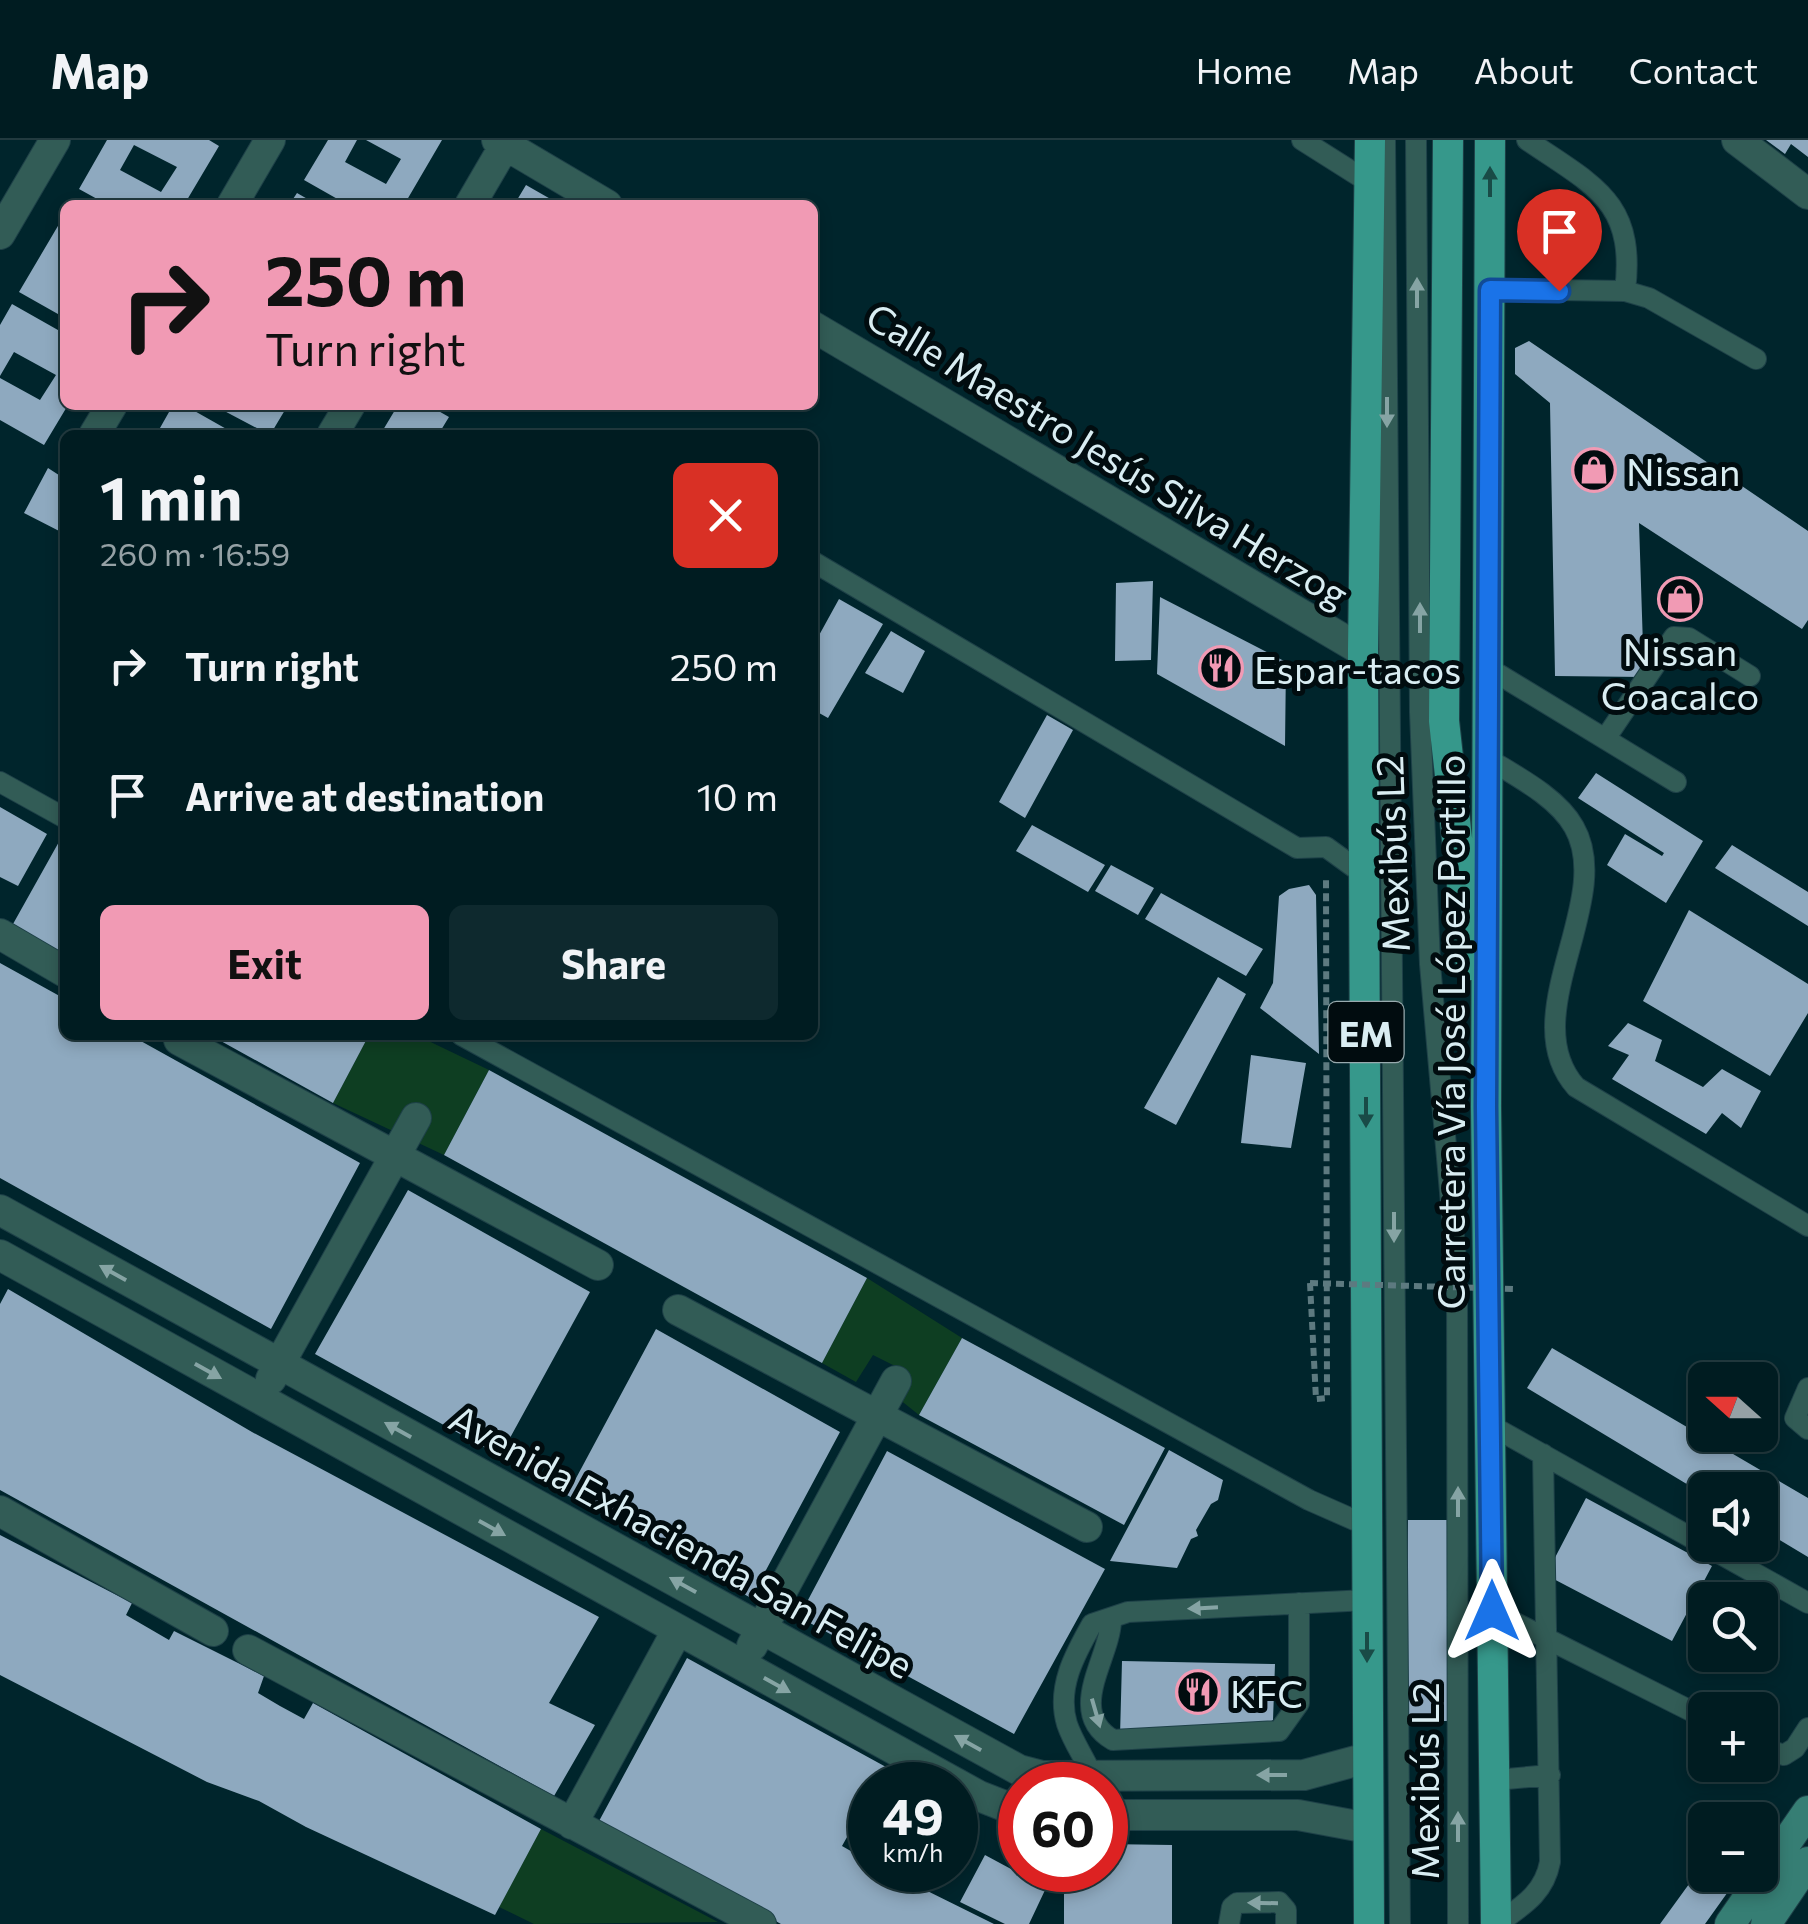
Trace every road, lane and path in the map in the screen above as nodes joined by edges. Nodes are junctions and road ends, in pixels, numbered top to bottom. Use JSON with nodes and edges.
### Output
{"nodes":[{"id":1,"x":55,"y":140,"type":"edge"},
{"id":2,"x":270,"y":140,"type":"edge"},
{"id":3,"x":1302,"y":140,"type":"edge"},
{"id":4,"x":1370,"y":140,"type":"edge"},
{"id":5,"x":1385,"y":140,"type":"edge"},
{"id":6,"x":1416,"y":140,"type":"edge"},
{"id":7,"x":1448,"y":140,"type":"edge"},
{"id":8,"x":1490,"y":140,"type":"edge"},
{"id":9,"x":1528,"y":140,"type":"edge"},
{"id":10,"x":1736,"y":140,"type":"edge"},
{"id":11,"x":501,"y":142,"type":"edge"},
{"id":12,"x":1370,"y":183,"type":"junction"},
{"id":13,"x":1808,"y":194,"type":"edge"},
{"id":14,"x":235,"y":200,"type":"edge"},
{"id":15,"x":472,"y":200,"type":"edge"},
{"id":16,"x":599,"y":200,"type":"edge"},
{"id":17,"x":0,"y":234,"type":"edge"},
{"id":18,"x":1490,"y":290,"type":"junction"},
{"id":19,"x":1625,"y":291,"type":"junction"},
{"id":20,"x":818,"y":330,"type":"edge"},
{"id":21,"x":1756,"y":359,"type":"dead end"},
{"id":22,"x":818,"y":564,"type":"edge"},
{"id":23,"x":1363,"y":651,"type":"junction"},
{"id":24,"x":1490,"y":668,"type":"junction"},
{"id":25,"x":1750,"y":676,"type":"dead end"},
{"id":26,"x":1605,"y":739,"type":"junction"},
{"id":27,"x":1490,"y":760,"type":"junction"},
{"id":28,"x":0,"y":782,"type":"edge"},
{"id":29,"x":1676,"y":782,"type":"dead end"},
{"id":30,"x":60,"y":815,"type":"edge"},
{"id":31,"x":1326,"y":847,"type":"junction"},
{"id":32,"x":1366,"y":876,"type":"junction"},
{"id":33,"x":0,"y":934,"type":"edge"},
{"id":34,"x":60,"y":969,"type":"edge"},
{"id":35,"x":179,"y":1040,"type":"dead end"},
{"id":36,"x":470,"y":1040,"type":"edge"},
{"id":37,"x":1486,"y":1107,"type":"junction"},
{"id":38,"x":416,"y":1118,"type":"dead end"},
{"id":39,"x":396,"y":1156,"type":"junction"},
{"id":40,"x":0,"y":1210,"type":"edge"},
{"id":41,"x":1808,"y":1226,"type":"edge"},
{"id":42,"x":1,"y":1258,"type":"edge"},
{"id":43,"x":598,"y":1265,"type":"dead end"},
{"id":44,"x":1517,"y":1289,"type":"dead end"},
{"id":45,"x":678,"y":1310,"type":"dead end"},
{"id":46,"x":278,"y":1364,"type":"junction"},
{"id":47,"x":896,"y":1380,"type":"dead end"},
{"id":48,"x":1808,"y":1388,"type":"edge"},
{"id":49,"x":260,"y":1400,"type":"junction"},
{"id":50,"x":877,"y":1416,"type":"junction"},
{"id":51,"x":1490,"y":1425,"type":"junction"},
{"id":52,"x":1808,"y":1429,"type":"edge"},
{"id":53,"x":1543,"y":1454,"type":"junction"},
{"id":54,"x":0,"y":1510,"type":"edge"},
{"id":55,"x":1086,"y":1526,"type":"dead end"},
{"id":56,"x":1368,"y":1526,"type":"junction"},
{"id":57,"x":1366,"y":1600,"type":"junction"},
{"id":58,"x":1299,"y":1603,"type":"junction"},
{"id":59,"x":1808,"y":1604,"type":"edge"},
{"id":60,"x":1492,"y":1611,"type":"junction"},
{"id":61,"x":1110,"y":1621,"type":"junction"},
{"id":62,"x":762,"y":1628,"type":"junction"},
{"id":63,"x":213,"y":1631,"type":"dead end"},
{"id":64,"x":678,"y":1631,"type":"junction"},
{"id":65,"x":1542,"y":1633,"type":"junction"},
{"id":66,"x":248,"y":1650,"type":"dead end"},
{"id":67,"x":741,"y":1666,"type":"junction"},
{"id":68,"x":1688,"y":1709,"type":"edge"},
{"id":69,"x":1808,"y":1728,"type":"edge"},
{"id":70,"x":1778,"y":1753,"type":"edge"},
{"id":71,"x":1367,"y":1758,"type":"junction"},
{"id":72,"x":1005,"y":1762,"type":"edge"},
{"id":73,"x":1085,"y":1762,"type":"edge"},
{"id":74,"x":1550,"y":1776,"type":"junction"},
{"id":75,"x":1128,"y":1779,"type":"edge"},
{"id":76,"x":1496,"y":1780,"type":"junction"},
{"id":77,"x":998,"y":1803,"type":"edge"},
{"id":78,"x":1808,"y":1811,"type":"edge"},
{"id":79,"x":1128,"y":1814,"type":"edge"},
{"id":80,"x":572,"y":1824,"type":"junction"},
{"id":81,"x":1368,"y":1828,"type":"junction"},
{"id":82,"x":1808,"y":1862,"type":"edge"},
{"id":83,"x":761,"y":1924,"type":"edge"},
{"id":84,"x":1229,"y":1924,"type":"edge"},
{"id":85,"x":1286,"y":1924,"type":"edge"},
{"id":86,"x":1369,"y":1924,"type":"edge"},
{"id":87,"x":1400,"y":1924,"type":"edge"},
{"id":88,"x":1458,"y":1924,"type":"edge"},
{"id":89,"x":1496,"y":1924,"type":"edge"},
{"id":90,"x":1730,"y":1924,"type":"edge"},
{"id":91,"x":1766,"y":1924,"type":"edge"}],
"edges":[{"from":1,"to":17,"type":"street"},
{"from":2,"to":14,"type":"street"},
{"from":3,"to":12,"type":"lane"},
{"from":4,"to":12,"type":"main road","number":"EM"},
{"from":5,"to":87,"type":"lane","name":"Mexibús L2","one_way":true},
{"from":88,"to":6,"type":"lane","name":"Mexibús L2","one_way":true},
{"from":7,"to":37,"type":"main road"},
{"from":18,"to":8,"type":"main road","name":"Carretera Vía José López Portillo","one_way":true},
{"from":9,"to":19,"type":"lane"},
{"from":10,"to":13,"type":"street"},
{"from":11,"to":15,"type":"street"},
{"from":11,"to":16,"type":"street"},
{"from":12,"to":23,"type":"main road","number":"EM"},
{"from":18,"to":19,"type":"lane"},
{"from":18,"to":24,"type":"main road","name":"Carretera Vía José López Portillo"},
{"from":19,"to":21,"type":"lane"},
{"from":20,"to":23,"type":"street","name":"Calle Maestro Jesús Silva Herzog"},
{"from":22,"to":31,"type":"lane"},
{"from":23,"to":32,"type":"main road","number":"EM"},
{"from":24,"to":26,"type":"lane"},
{"from":24,"to":27,"type":"main road","name":"Carretera Vía José López Portillo"},
{"from":25,"to":26,"type":"lane"},
{"from":26,"to":29,"type":"lane"},
{"from":27,"to":37,"type":"main road","name":"Carretera Vía José López Portillo"},
{"from":27,"to":41,"type":"lane"},
{"from":28,"to":30,"type":"lane"},
{"from":31,"to":32,"type":"lane"},
{"from":31,"to":44,"type":"path","bridge":true},
{"from":32,"to":56,"type":"main road","number":"EM","one_way":true},
{"from":33,"to":34,"type":"street"},
{"from":35,"to":39,"type":"street"},
{"from":36,"to":56,"type":"lane"},
{"from":37,"to":51,"type":"main road","name":"Carretera Vía José López Portillo"},
{"from":38,"to":39,"type":"street"},
{"from":39,"to":43,"type":"street"},
{"from":39,"to":46,"type":"street"},
{"from":46,"to":40,"type":"street","name":"Avenida Exhacienda San Felipe","one_way":true},
{"from":42,"to":49,"type":"street","one_way":true},
{"from":45,"to":50,"type":"street"},
{"from":46,"to":49,"type":"street"},
{"from":62,"to":46,"type":"street","name":"Avenida Exhacienda San Felipe","one_way":true},
{"from":47,"to":50,"type":"street"},
{"from":48,"to":52,"type":"lane"},
{"from":49,"to":64,"type":"street","one_way":true},
{"from":50,"to":55,"type":"street"},
{"from":50,"to":62,"type":"street"},
{"from":51,"to":53,"type":"lane"},
{"from":51,"to":60,"type":"main road","name":"Carretera Vía José López Portillo"},
{"from":53,"to":59,"type":"lane"},
{"from":53,"to":65,"type":"lane"},
{"from":54,"to":63,"type":"street"},
{"from":56,"to":57,"type":"main road","number":"EM"},
{"from":57,"to":58,"type":"lane"},
{"from":57,"to":71,"type":"main road","number":"EM","one_way":true},
{"from":58,"to":61,"type":"lane","one_way":true},
{"from":61,"to":58,"type":"lane","one_way":true},
{"from":60,"to":65,"type":"lane"},
{"from":60,"to":76,"type":"main road","name":"Carretera Vía José López Portillo"},
{"from":61,"to":73,"type":"lane"},
{"from":62,"to":67,"type":"street"},
{"from":72,"to":62,"type":"street","name":"Avenida Exhacienda San Felipe","one_way":true},
{"from":64,"to":67,"type":"street"},
{"from":64,"to":80,"type":"street"},
{"from":65,"to":68,"type":"lane"},
{"from":65,"to":74,"type":"lane"},
{"from":66,"to":80,"type":"street"},
{"from":67,"to":77,"type":"street","one_way":true},
{"from":69,"to":70,"type":"lane"},
{"from":71,"to":75,"type":"street","name":"Avenida Exhacienda San Felipe","one_way":true},
{"from":71,"to":81,"type":"main road","number":"EM"},
{"from":74,"to":76,"type":"lane"},
{"from":74,"to":89,"type":"lane"},
{"from":76,"to":89,"type":"main road","name":"Carretera Vía José López Portillo"},
{"from":78,"to":90,"type":"main road"},
{"from":79,"to":81,"type":"street"},
{"from":80,"to":83,"type":"street"},
{"from":81,"to":86,"type":"main road","number":"EM"},
{"from":82,"to":91,"type":"main road"},
{"from":85,"to":84,"type":"lane","one_way":true}]}
